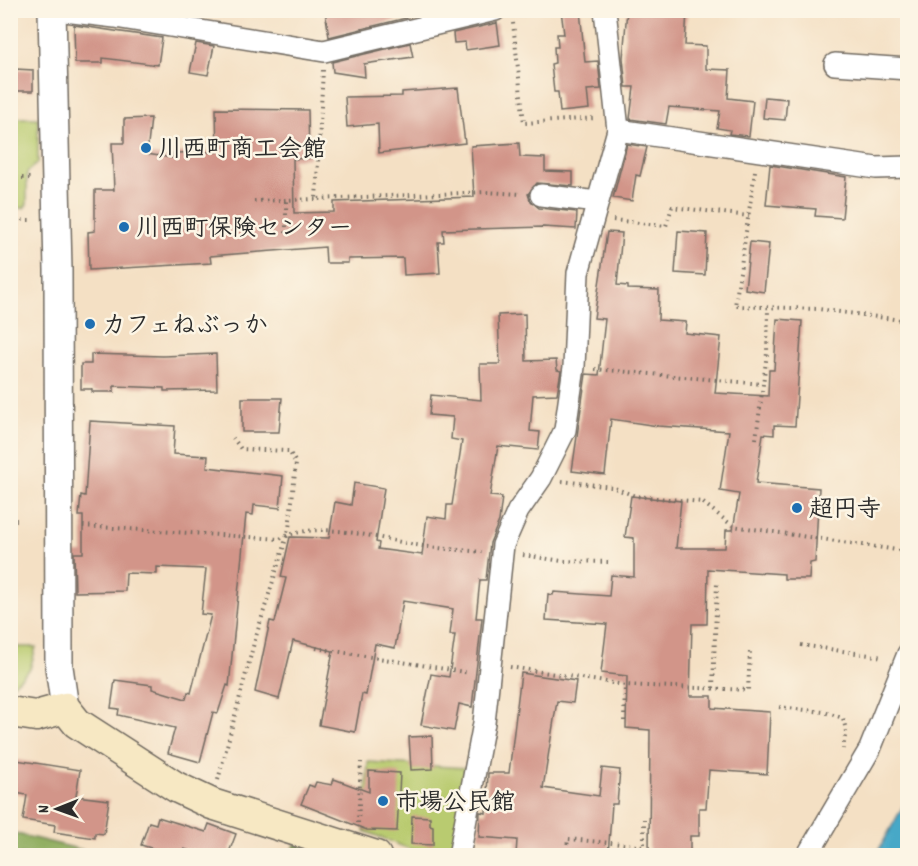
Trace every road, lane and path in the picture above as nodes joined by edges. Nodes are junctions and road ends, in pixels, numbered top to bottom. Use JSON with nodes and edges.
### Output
{"nodes":[{"id":1,"x":54,"y":10,"type":"edge"},
{"id":2,"x":495,"y":10,"type":"edge"},
{"id":3,"x":605,"y":10,"type":"edge"},
{"id":4,"x":513,"y":22,"type":"dead end"},
{"id":5,"x":324,"y":51,"type":"junction"},
{"id":6,"x":835,"y":64,"type":"dead end"},
{"id":7,"x":908,"y":69,"type":"edge"},
{"id":8,"x":617,"y":124,"type":"junction"},
{"id":9,"x":757,"y":152,"type":"junction"},
{"id":10,"x":908,"y":167,"type":"edge"},
{"id":11,"x":542,"y":195,"type":"joint"},
{"id":12,"x":316,"y":199,"type":"junction"},
{"id":13,"x":254,"y":201,"type":"dead end"},
{"id":14,"x":286,"y":201,"type":"junction"},
{"id":15,"x":594,"y":209,"type":"junction"},
{"id":16,"x":749,"y":216,"type":"junction"},
{"id":17,"x":10,"y":220,"type":"edge"},
{"id":18,"x":39,"y":220,"type":"dead end"},
{"id":19,"x":286,"y":233,"type":"dead end"},
{"id":20,"x":768,"y":309,"type":"junction"},
{"id":21,"x":908,"y":321,"type":"edge"},
{"id":22,"x":574,"y":367,"type":"junction"},
{"id":23,"x":762,"y":384,"type":"junction"},
{"id":24,"x":233,"y":438,"type":"dead end"},
{"id":25,"x":756,"y":439,"type":"dead end"},
{"id":26,"x":541,"y":478,"type":"junction"},
{"id":27,"x":10,"y":520,"type":"edge"},
{"id":28,"x":16,"y":520,"type":"dead end"},
{"id":29,"x":58,"y":526,"type":"junction"},
{"id":30,"x":287,"y":535,"type":"junction"},
{"id":31,"x":908,"y":549,"type":"edge"},
{"id":32,"x":501,"y":554,"type":"junction"},
{"id":33,"x":610,"y":562,"type":"dead end"},
{"id":34,"x":717,"y":583,"type":"dead end"},
{"id":35,"x":801,"y":645,"type":"dead end"},
{"id":36,"x":316,"y":648,"type":"dead end"},
{"id":37,"x":750,"y":651,"type":"dead end"},
{"id":38,"x":906,"y":659,"type":"edge"},
{"id":39,"x":490,"y":670,"type":"junction"},
{"id":40,"x":625,"y":685,"type":"junction"},
{"id":41,"x":713,"y":688,"type":"junction"},
{"id":42,"x":779,"y":707,"type":"dead end"},
{"id":43,"x":65,"y":708,"type":"junction"},
{"id":44,"x":10,"y":712,"type":"edge"},
{"id":45,"x":624,"y":721,"type":"dead end"},
{"id":46,"x":843,"y":753,"type":"dead end"},
{"id":47,"x":361,"y":762,"type":"dead end"},
{"id":48,"x":212,"y":804,"type":"junction"},
{"id":49,"x":644,"y":819,"type":"dead end"},
{"id":50,"x":644,"y":846,"type":"junction"},
{"id":51,"x":366,"y":851,"type":"edge"},
{"id":52,"x":459,"y":855,"type":"edge"},
{"id":53,"x":566,"y":855,"type":"edge"},
{"id":54,"x":644,"y":855,"type":"edge"},
{"id":55,"x":807,"y":855,"type":"edge"}],
"edges":[{"from":1,"to":5,"type":"street"},
{"from":1,"to":29,"type":"street"},
{"from":2,"to":5,"type":"street"},
{"from":3,"to":8,"type":"street"},
{"from":4,"to":8,"type":"path"},
{"from":5,"to":12,"type":"path"},
{"from":6,"to":7,"type":"street"},
{"from":8,"to":9,"type":"street"},
{"from":8,"to":15,"type":"street"},
{"from":9,"to":10,"type":"street"},
{"from":9,"to":16,"type":"path"},
{"from":11,"to":12,"type":"path"},
{"from":11,"to":15,"type":"street"},
{"from":12,"to":14,"type":"path"},
{"from":13,"to":14,"type":"path"},
{"from":14,"to":19,"type":"path"},
{"from":15,"to":16,"type":"path"},
{"from":15,"to":22,"type":"street"},
{"from":16,"to":20,"type":"path"},
{"from":17,"to":18,"type":"path"},
{"from":20,"to":21,"type":"path"},
{"from":20,"to":23,"type":"path"},
{"from":22,"to":23,"type":"path"},
{"from":22,"to":26,"type":"street"},
{"from":23,"to":25,"type":"path"},
{"from":24,"to":30,"type":"path"},
{"from":26,"to":31,"type":"path"},
{"from":26,"to":32,"type":"street"},
{"from":27,"to":28,"type":"path"},
{"from":29,"to":30,"type":"path"},
{"from":29,"to":43,"type":"street"},
{"from":30,"to":32,"type":"path"},
{"from":30,"to":48,"type":"path"},
{"from":32,"to":33,"type":"path"},
{"from":32,"to":39,"type":"street"},
{"from":34,"to":41,"type":"path"},
{"from":35,"to":38,"type":"path"},
{"from":36,"to":39,"type":"path"},
{"from":37,"to":41,"type":"path"},
{"from":38,"to":55,"type":"street"},
{"from":39,"to":40,"type":"path"},
{"from":39,"to":52,"type":"street"},
{"from":40,"to":41,"type":"path"},
{"from":40,"to":45,"type":"path"},
{"from":42,"to":46,"type":"path"},
{"from":43,"to":44,"type":"main road"},
{"from":43,"to":48,"type":"main road"},
{"from":47,"to":51,"type":"path"},
{"from":48,"to":51,"type":"main road"},
{"from":49,"to":50,"type":"path"},
{"from":50,"to":53,"type":"path"},
{"from":50,"to":54,"type":"path"}]}
